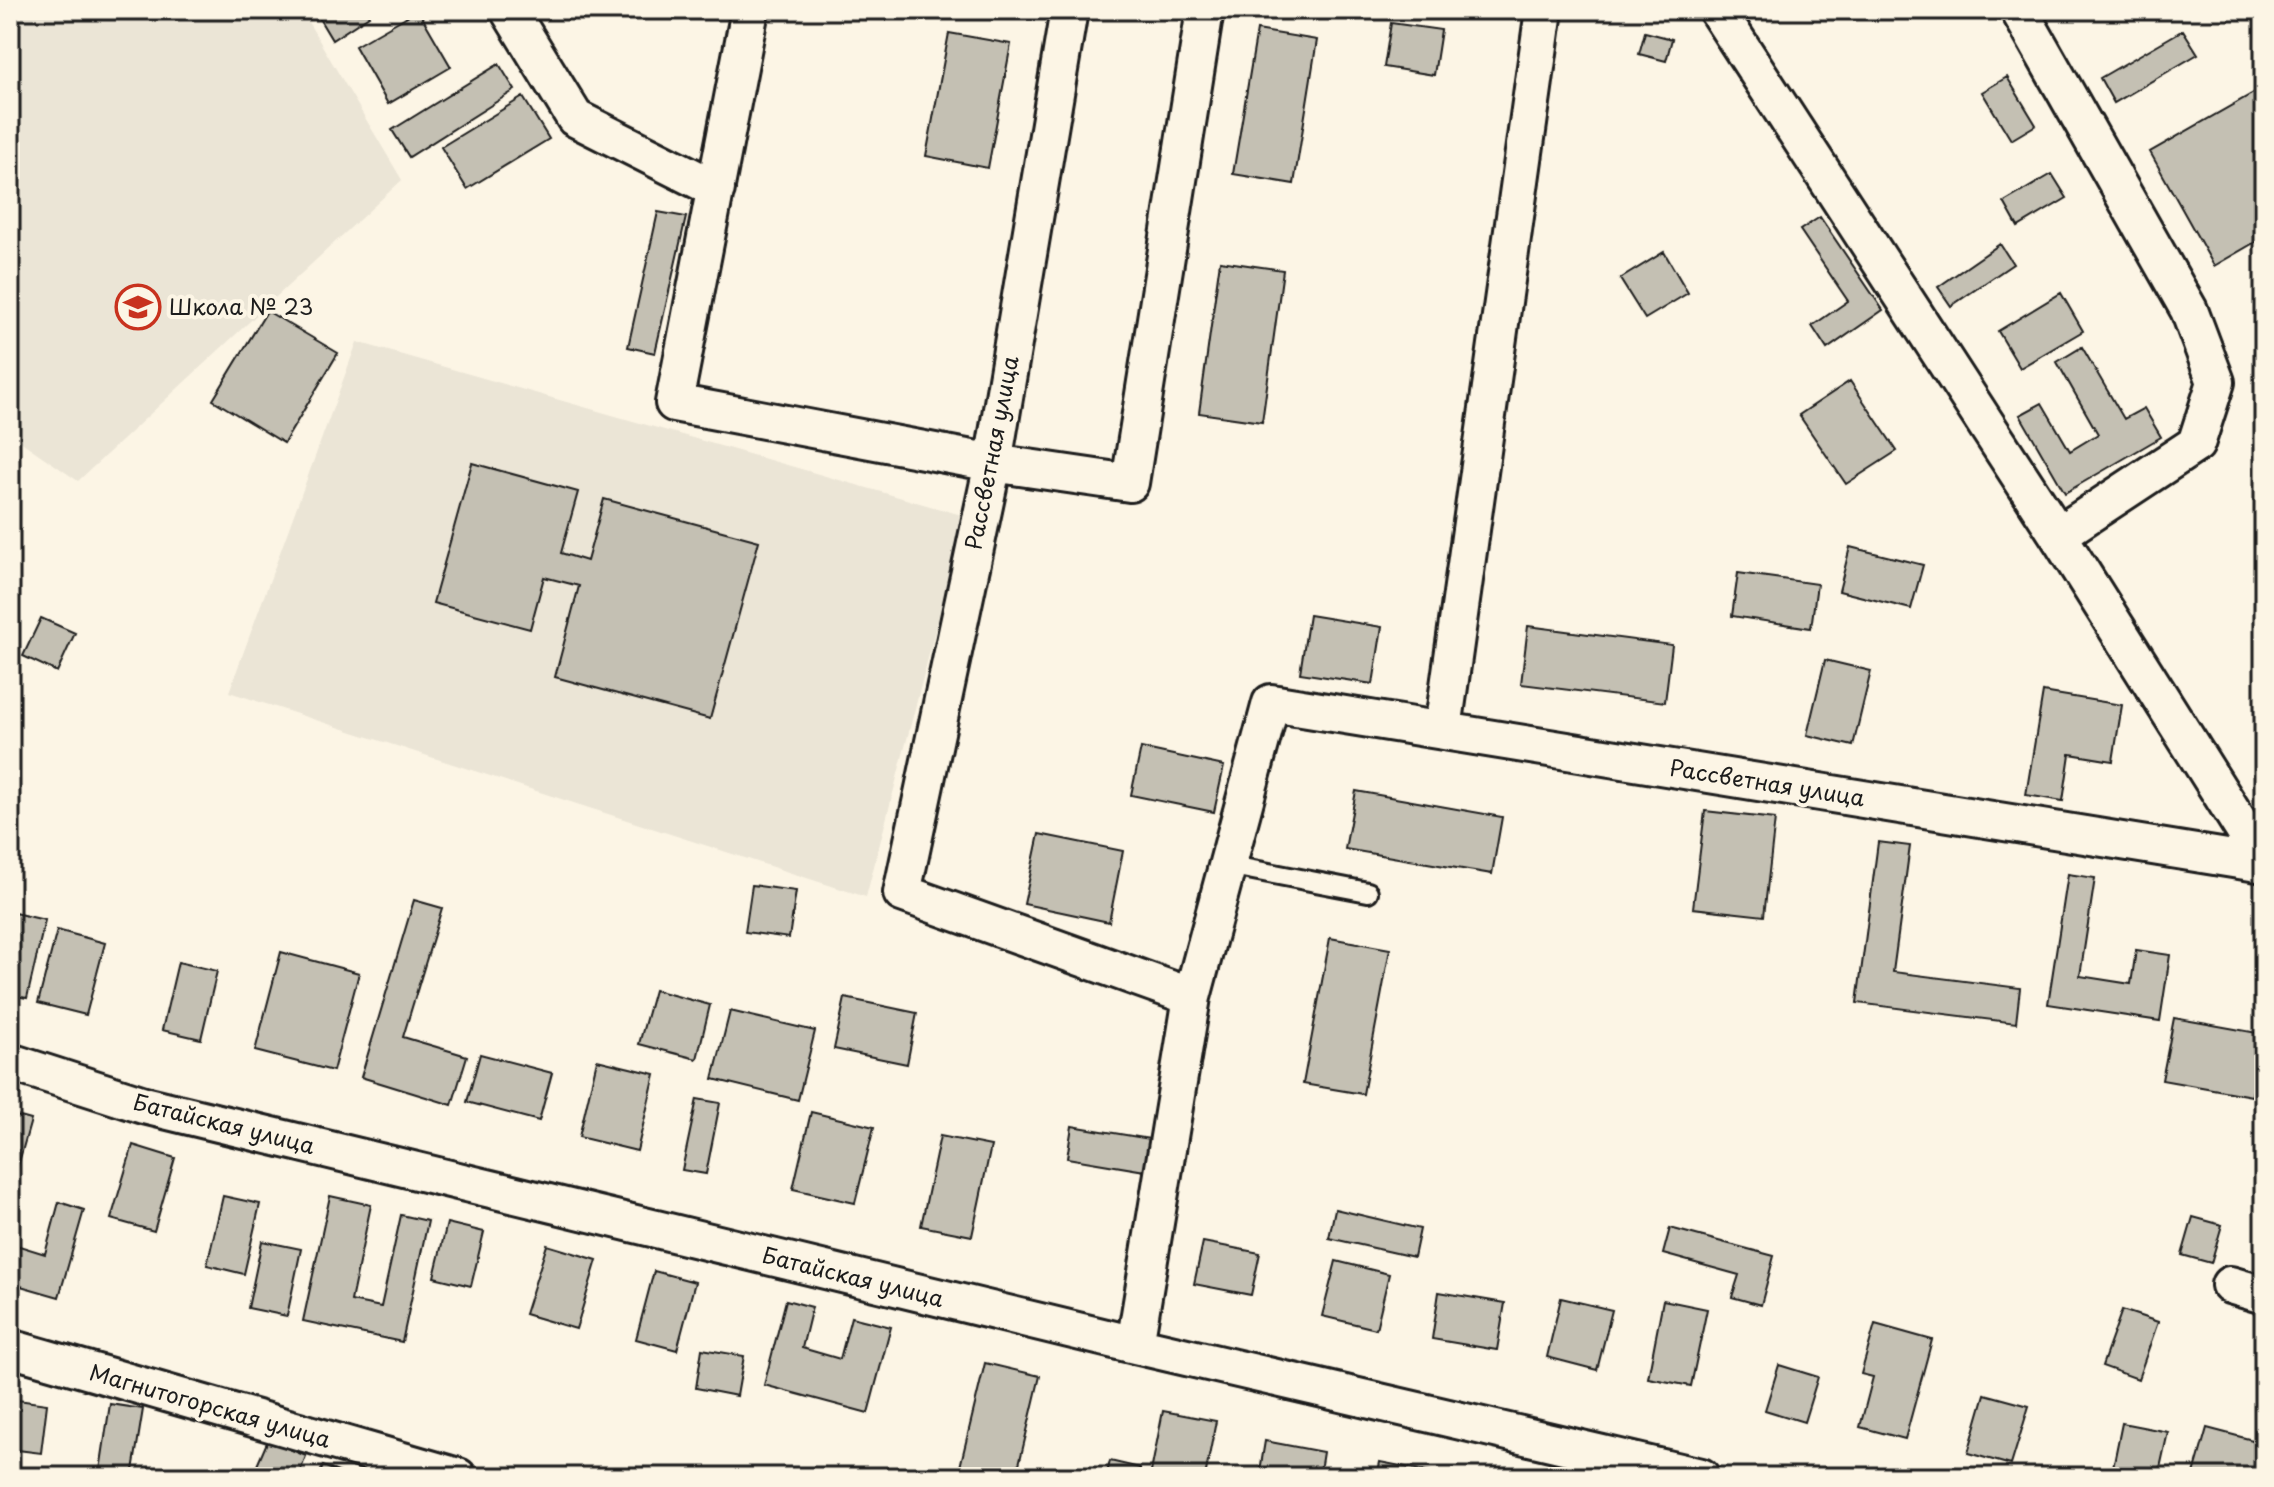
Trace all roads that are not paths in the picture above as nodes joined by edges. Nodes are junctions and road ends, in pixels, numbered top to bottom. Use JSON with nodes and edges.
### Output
{"nodes":[{"id":1,"x":509,"y":10,"type":"edge"},
{"id":2,"x":750,"y":10,"type":"edge"},
{"id":3,"x":1069,"y":10,"type":"edge"},
{"id":4,"x":1205,"y":10,"type":"edge"},
{"id":5,"x":1544,"y":10,"type":"edge"},
{"id":6,"x":1717,"y":10,"type":"edge"},
{"id":7,"x":2019,"y":10,"type":"edge"},
{"id":8,"x":716,"y":189,"type":"junction"},
{"id":9,"x":993,"y":463,"type":"junction"},
{"id":10,"x":2058,"y":535,"type":"junction"},
{"id":11,"x":1443,"y":729,"type":"junction"},
{"id":12,"x":2264,"y":863,"type":"edge"},
{"id":13,"x":1227,"y":865,"type":"junction"},
{"id":14,"x":1368,"y":892,"type":"dead end"},
{"id":15,"x":1192,"y":997,"type":"junction"},
{"id":16,"x":10,"y":1062,"type":"edge"},
{"id":17,"x":1135,"y":1345,"type":"junction"},
{"id":18,"x":10,"y":1348,"type":"edge"},
{"id":19,"x":458,"y":1477,"type":"edge"},
{"id":20,"x":1701,"y":1477,"type":"edge"}],
"edges":[{"from":1,"to":8,"type":"street"},
{"from":2,"to":8,"type":"street"},
{"from":3,"to":9,"type":"street","name":"Рассветная улица"},
{"from":4,"to":9,"type":"street"},
{"from":5,"to":11,"type":"street"},
{"from":6,"to":10,"type":"street"},
{"from":7,"to":10,"type":"street"},
{"from":8,"to":9,"type":"street"},
{"from":9,"to":15,"type":"street","name":"Рассветная улица"},
{"from":10,"to":12,"type":"street"},
{"from":11,"to":12,"type":"street","name":"Рассветная улица"},
{"from":11,"to":13,"type":"street","name":"Рассветная улица"},
{"from":13,"to":14,"type":"lane"},
{"from":13,"to":15,"type":"street"},
{"from":15,"to":17,"type":"street"},
{"from":16,"to":17,"type":"street","name":"Батайская улица"},
{"from":17,"to":20,"type":"street","name":"Батайская улица"},
{"from":18,"to":19,"type":"street","name":"Магнитогорская улица"}]}
